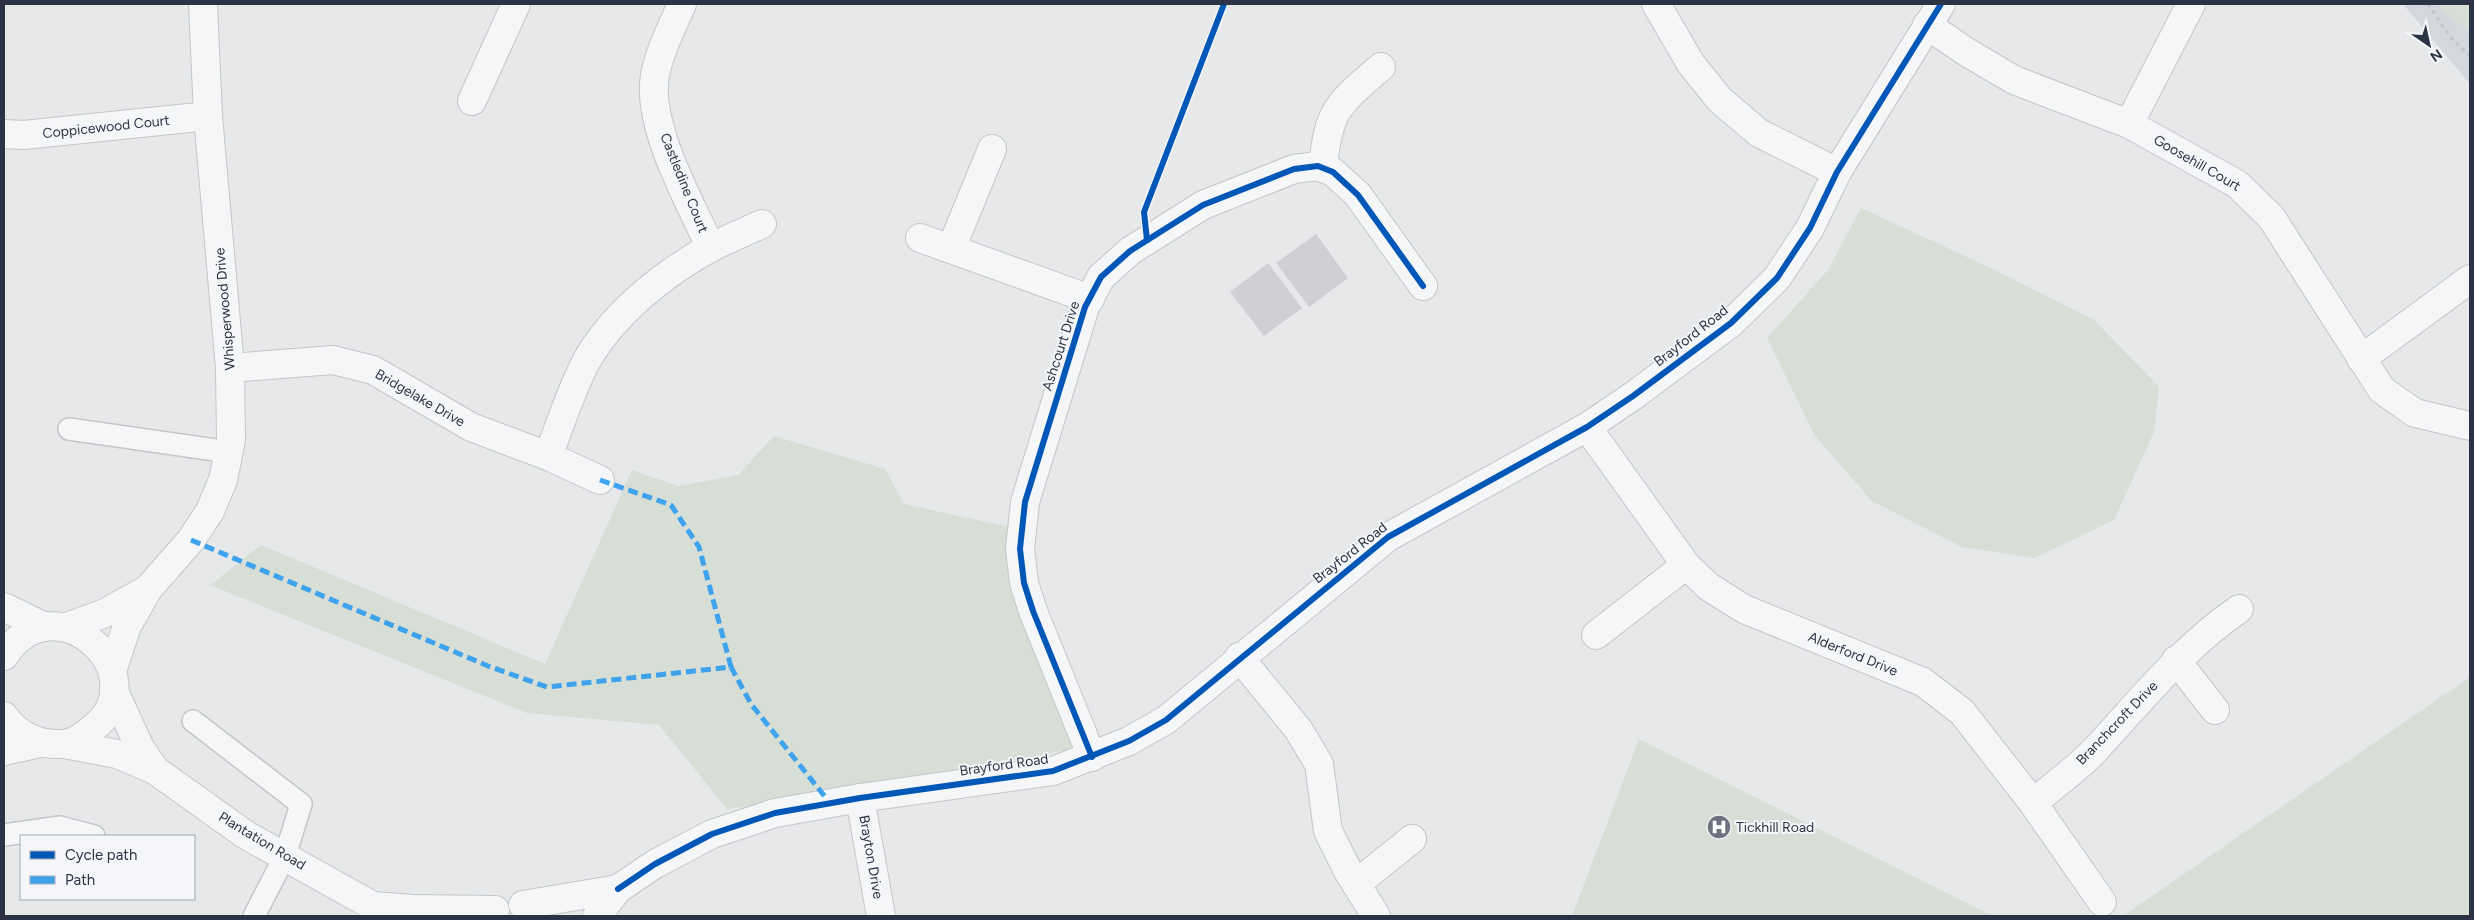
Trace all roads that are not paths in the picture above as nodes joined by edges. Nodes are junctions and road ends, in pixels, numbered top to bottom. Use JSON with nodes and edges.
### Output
{"nodes":[{"id":1,"x":203,"y":4,"type":"edge"},
{"id":2,"x":516,"y":4,"type":"edge"},
{"id":3,"x":682,"y":4,"type":"edge"},
{"id":4,"x":1656,"y":4,"type":"edge"},
{"id":5,"x":2191,"y":4,"type":"edge"},
{"id":6,"x":1934,"y":14,"type":"edge"},
{"id":7,"x":1380,"y":68,"type":"dead end"},
{"id":8,"x":472,"y":101,"type":"dead end"},
{"id":9,"x":208,"y":116,"type":"junction"},
{"id":10,"x":2129,"y":124,"type":"junction"},
{"id":11,"x":4,"y":134,"type":"edge"},
{"id":12,"x":992,"y":150,"type":"dead end"},
{"id":13,"x":1323,"y":168,"type":"junction"},
{"id":14,"x":1837,"y":172,"type":"junction"},
{"id":15,"x":762,"y":224,"type":"dead end"},
{"id":16,"x":920,"y":238,"type":"dead end"},
{"id":17,"x":711,"y":248,"type":"junction"},
{"id":18,"x":951,"y":249,"type":"junction"},
{"id":19,"x":2470,"y":279,"type":"edge"},
{"id":20,"x":1423,"y":286,"type":"dead end"},
{"id":21,"x":1090,"y":299,"type":"junction"},
{"id":22,"x":2361,"y":359,"type":"junction"},
{"id":23,"x":230,"y":368,"type":"junction"},
{"id":24,"x":2470,"y":426,"type":"edge"},
{"id":25,"x":1588,"y":427,"type":"junction"},
{"id":26,"x":69,"y":429,"type":"dead end"},
{"id":27,"x":229,"y":452,"type":"junction"},
{"id":28,"x":548,"y":456,"type":"junction"},
{"id":29,"x":600,"y":480,"type":"dead end"},
{"id":30,"x":1686,"y":565,"type":"junction"},
{"id":31,"x":148,"y":589,"type":"junction"},
{"id":32,"x":4,"y":607,"type":"edge"},
{"id":33,"x":2239,"y":609,"type":"dead end"},
{"id":34,"x":56,"y":627,"type":"junction"},
{"id":35,"x":1596,"y":635,"type":"dead end"},
{"id":36,"x":4,"y":656,"type":"edge"},
{"id":37,"x":1239,"y":657,"type":"junction"},
{"id":38,"x":2176,"y":660,"type":"junction"},
{"id":39,"x":113,"y":681,"type":"junction"},
{"id":40,"x":2215,"y":710,"type":"dead end"},
{"id":41,"x":4,"y":716,"type":"edge"},
{"id":42,"x":193,"y":721,"type":"dead end"},
{"id":43,"x":52,"y":744,"type":"junction"},
{"id":44,"x":4,"y":751,"type":"edge"},
{"id":45,"x":1092,"y":757,"type":"junction"},
{"id":46,"x":155,"y":770,"type":"junction"},
{"id":47,"x":860,"y":798,"type":"junction"},
{"id":48,"x":2033,"y":803,"type":"junction"},
{"id":49,"x":4,"y":835,"type":"edge"},
{"id":50,"x":91,"y":835,"type":"edge"},
{"id":51,"x":1412,"y":839,"type":"dead end"},
{"id":52,"x":285,"y":856,"type":"junction"},
{"id":53,"x":1356,"y":884,"type":"junction"},
{"id":54,"x":618,"y":889,"type":"junction"},
{"id":55,"x":2102,"y":902,"type":"dead end"},
{"id":56,"x":523,"y":905,"type":"junction"},
{"id":57,"x":381,"y":911,"type":"edge"},
{"id":58,"x":491,"y":913,"type":"edge"},
{"id":59,"x":254,"y":916,"type":"edge"},
{"id":60,"x":553,"y":916,"type":"edge"},
{"id":61,"x":597,"y":916,"type":"edge"},
{"id":62,"x":881,"y":916,"type":"edge"},
{"id":63,"x":1376,"y":916,"type":"edge"}],
"edges":[{"from":1,"to":9,"type":"street","name":"Whisperwood Drive"},
{"from":2,"to":8,"type":"street"},
{"from":3,"to":17,"type":"street","name":"Castledine Court"},
{"from":4,"to":14,"type":"street"},
{"from":5,"to":10,"type":"street"},
{"from":6,"to":10,"type":"street","name":"Goosehill Court"},
{"from":6,"to":14,"type":"street","name":"Brayford Road"},
{"from":7,"to":13,"type":"street"},
{"from":9,"to":11,"type":"street","name":"Coppicewood Court"},
{"from":9,"to":23,"type":"street","name":"Whisperwood Drive"},
{"from":10,"to":22,"type":"street","name":"Goosehill Court"},
{"from":12,"to":18,"type":"street"},
{"from":13,"to":20,"type":"street"},
{"from":13,"to":21,"type":"street","name":"Ashcourt Drive"},
{"from":14,"to":25,"type":"street","name":"Brayford Road"},
{"from":15,"to":17,"type":"street","name":"Castledine Court"},
{"from":16,"to":18,"type":"street","name":"Ashcourt Drive"},
{"from":17,"to":28,"type":"street","name":"Castledine Court"},
{"from":18,"to":21,"type":"street","name":"Ashcourt Drive"},
{"from":19,"to":22,"type":"street"},
{"from":21,"to":45,"type":"street","name":"Ashcourt Drive"},
{"from":22,"to":24,"type":"street","name":"Goosehill Court"},
{"from":23,"to":27,"type":"street","name":"Whisperwood Drive"},
{"from":23,"to":28,"type":"street","name":"Bridgelake Drive"},
{"from":25,"to":30,"type":"street","name":"Alderford Drive"},
{"from":25,"to":37,"type":"street","name":"Brayford Road"},
{"from":26,"to":27,"type":"lane"},
{"from":27,"to":31,"type":"street","name":"Whisperwood Drive"},
{"from":28,"to":29,"type":"street","name":"Bridgelake Drive"},
{"from":30,"to":35,"type":"street"},
{"from":30,"to":48,"type":"street","name":"Alderford Drive"},
{"from":31,"to":34,"type":"street","name":"Whisperwood Drive"},
{"from":31,"to":39,"type":"street","name":"Whisperwood Drive"},
{"from":32,"to":34,"type":"street"},
{"from":33,"to":38,"type":"street","name":"Branchcroft Drive"},
{"from":34,"to":36,"type":"street","name":"Whisperwood Drive"},
{"from":34,"to":39,"type":"street","name":"Plantation Road"},
{"from":37,"to":45,"type":"street","name":"Brayford Road"},
{"from":37,"to":53,"type":"street"},
{"from":38,"to":40,"type":"street"},
{"from":38,"to":48,"type":"street","name":"Branchcroft Drive"},
{"from":39,"to":43,"type":"street","name":"Whisperwood Drive"},
{"from":39,"to":46,"type":"street","name":"Plantation Road"},
{"from":41,"to":43,"type":"street"},
{"from":42,"to":52,"type":"lane"},
{"from":43,"to":44,"type":"street"},
{"from":43,"to":46,"type":"street","name":"Plantation Road"},
{"from":45,"to":47,"type":"street","name":"Brayford Road"},
{"from":46,"to":52,"type":"street","name":"Plantation Road"},
{"from":47,"to":54,"type":"street","name":"Brayford Road"},
{"from":47,"to":62,"type":"street","name":"Brayton Drive"},
{"from":48,"to":55,"type":"street","name":"Alderford Drive"},
{"from":49,"to":50,"type":"lane"},
{"from":51,"to":53,"type":"street"},
{"from":52,"to":57,"type":"street","name":"Plantation Road"},
{"from":52,"to":59,"type":"lane"},
{"from":53,"to":63,"type":"street"},
{"from":54,"to":56,"type":"street","name":"Brayford Road"},
{"from":54,"to":61,"type":"street","name":"Brayford Road"},
{"from":56,"to":58,"type":"street","name":"Brayford Road"},
{"from":56,"to":60,"type":"street"},
{"from":57,"to":58,"type":"street","name":"Plantation Road"}]}
